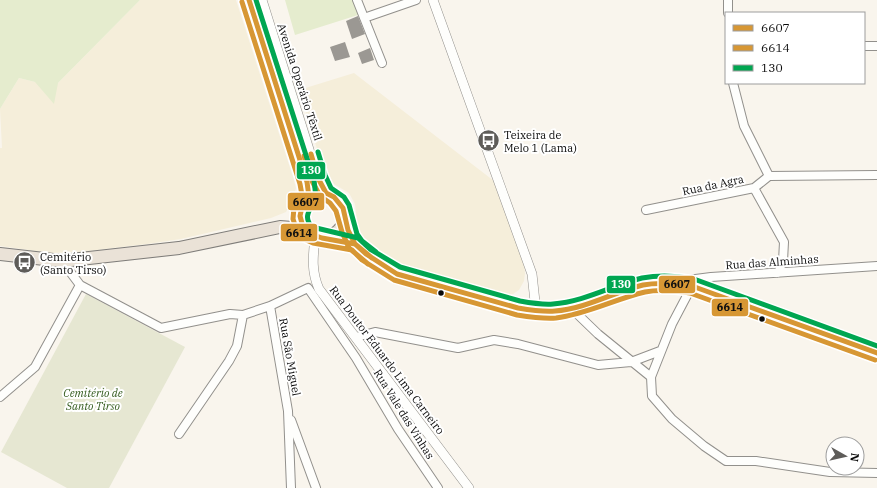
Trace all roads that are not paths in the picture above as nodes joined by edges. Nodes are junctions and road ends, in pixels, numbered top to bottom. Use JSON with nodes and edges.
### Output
{"nodes":[{"id":1,"x":249,"y":0,"type":"edge"},
{"id":2,"x":262,"y":0,"type":"edge"},
{"id":3,"x":357,"y":0,"type":"edge"},
{"id":4,"x":416,"y":0,"type":"edge"},
{"id":5,"x":433,"y":0,"type":"edge"},
{"id":6,"x":728,"y":0,"type":"edge"},
{"id":7,"x":728,"y":12,"type":"edge"},
{"id":8,"x":364,"y":18,"type":"junction"},
{"id":9,"x":865,"y":46,"type":"edge"},
{"id":10,"x":877,"y":46,"type":"edge"},
{"id":11,"x":382,"y":63,"type":"dead end"},
{"id":12,"x":733,"y":84,"type":"edge"},
{"id":13,"x":877,"y":175,"type":"edge"},
{"id":14,"x":769,"y":176,"type":"junction"},
{"id":15,"x":754,"y":188,"type":"junction"},
{"id":16,"x":326,"y":193,"type":"junction"},
{"id":17,"x":309,"y":197,"type":"junction"},
{"id":18,"x":646,"y":210,"type":"dead end"},
{"id":19,"x":300,"y":212,"type":"junction"},
{"id":20,"x":345,"y":219,"type":"junction"},
{"id":21,"x":280,"y":226,"type":"junction"},
{"id":22,"x":304,"y":229,"type":"junction"},
{"id":23,"x":315,"y":237,"type":"junction"},
{"id":24,"x":328,"y":237,"type":"junction"},
{"id":25,"x":355,"y":244,"type":"junction"},
{"id":26,"x":0,"y":254,"type":"edge"},
{"id":27,"x":62,"y":261,"type":"junction"},
{"id":28,"x":877,"y":266,"type":"edge"},
{"id":29,"x":778,"y":273,"type":"junction"},
{"id":30,"x":668,"y":283,"type":"junction"},
{"id":31,"x":80,"y":285,"type":"junction"},
{"id":32,"x":692,"y":286,"type":"junction"},
{"id":33,"x":270,"y":306,"type":"junction"},
{"id":34,"x":571,"y":308,"type":"junction"},
{"id":35,"x":536,"y":311,"type":"junction"},
{"id":36,"x":243,"y":315,"type":"junction"},
{"id":37,"x":356,"y":337,"type":"junction"},
{"id":38,"x":660,"y":351,"type":"junction"},
{"id":39,"x":877,"y":353,"type":"edge"},
{"id":40,"x":631,"y":362,"type":"junction"},
{"id":41,"x":651,"y":377,"type":"junction"},
{"id":42,"x":0,"y":397,"type":"edge"},
{"id":43,"x":288,"y":412,"type":"junction"},
{"id":44,"x":179,"y":434,"type":"dead end"},
{"id":45,"x":877,"y":473,"type":"edge"},
{"id":46,"x":291,"y":488,"type":"edge"},
{"id":47,"x":316,"y":488,"type":"edge"},
{"id":48,"x":438,"y":488,"type":"edge"},
{"id":49,"x":469,"y":488,"type":"edge"}],
"edges":[{"from":1,"to":17,"type":"street"},
{"from":2,"to":16,"type":"street","name":"Avenida Operário Têxtil"},
{"from":3,"to":8,"type":"street"},
{"from":4,"to":8,"type":"street"},
{"from":5,"to":35,"type":"street"},
{"from":6,"to":7,"type":"street"},
{"from":8,"to":11,"type":"street"},
{"from":9,"to":10,"type":"street"},
{"from":12,"to":14,"type":"street"},
{"from":13,"to":14,"type":"street"},
{"from":14,"to":15,"type":"street","name":"Rua da Agra"},
{"from":15,"to":18,"type":"street","name":"Rua da Agra"},
{"from":15,"to":29,"type":"street"},
{"from":16,"to":17,"type":"main road"},
{"from":16,"to":20,"type":"main road"},
{"from":17,"to":19,"type":"main road"},
{"from":19,"to":21,"type":"main road"},
{"from":19,"to":22,"type":"main road"},
{"from":20,"to":24,"type":"main road"},
{"from":20,"to":25,"type":"main road"},
{"from":21,"to":22,"type":"main road"},
{"from":21,"to":27,"type":"main road"},
{"from":22,"to":23,"type":"main road"},
{"from":23,"to":24,"type":"main road"},
{"from":23,"to":37,"type":"street","name":"Rua Doutor Eduardo Lima Carneiro"},
{"from":24,"to":25,"type":"main road"},
{"from":25,"to":35,"type":"main road"},
{"from":26,"to":27,"type":"main road"},
{"from":27,"to":31,"type":"street"},
{"from":28,"to":29,"type":"street","name":"Rua das Alminhas"},
{"from":29,"to":30,"type":"street","name":"Rua das Alminhas"},
{"from":30,"to":32,"type":"main road"},
{"from":30,"to":34,"type":"main road"},
{"from":31,"to":36,"type":"street"},
{"from":31,"to":42,"type":"street"},
{"from":32,"to":38,"type":"street"},
{"from":32,"to":39,"type":"main road"},
{"from":33,"to":36,"type":"street"},
{"from":33,"to":43,"type":"street","name":"Rua São Miguel"},
{"from":33,"to":48,"type":"street","name":"Rua Vale das Vinhas"},
{"from":34,"to":35,"type":"main road"},
{"from":34,"to":40,"type":"street"},
{"from":36,"to":44,"type":"street"},
{"from":37,"to":40,"type":"street"},
{"from":37,"to":49,"type":"street","name":"Rua Doutor Eduardo Lima Carneiro"},
{"from":38,"to":40,"type":"street"},
{"from":38,"to":41,"type":"street"},
{"from":40,"to":41,"type":"street"},
{"from":41,"to":45,"type":"street"},
{"from":43,"to":46,"type":"street","name":"Rua São Miguel"},
{"from":43,"to":47,"type":"street","name":"Rua São Miguel"}]}
